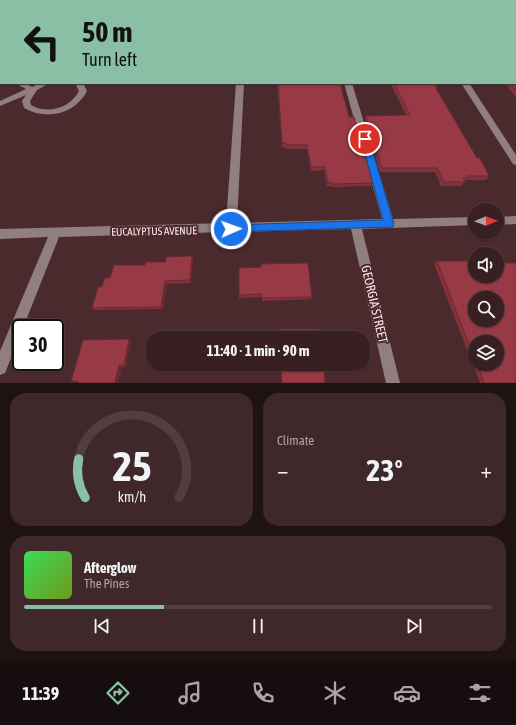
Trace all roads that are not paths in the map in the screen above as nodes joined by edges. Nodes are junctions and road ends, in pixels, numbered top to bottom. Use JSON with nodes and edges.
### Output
{"nodes":[{"id":1,"x":21,"y":84,"type":"edge"},
{"id":2,"x":44,"y":84,"type":"edge"},
{"id":3,"x":80,"y":84,"type":"edge"},
{"id":4,"x":240,"y":84,"type":"edge"},
{"id":5,"x":348,"y":84,"type":"edge"},
{"id":6,"x":466,"y":84,"type":"edge"},
{"id":7,"x":33,"y":90,"type":"junction"},
{"id":8,"x":0,"y":104,"type":"edge"},
{"id":9,"x":516,"y":162,"type":"edge"},
{"id":10,"x":516,"y":220,"type":"edge"},
{"id":11,"x":468,"y":221,"type":"edge"},
{"id":12,"x":504,"y":221,"type":"edge"},
{"id":13,"x":389,"y":224,"type":"junction"},
{"id":14,"x":356,"y":225,"type":"junction"},
{"id":15,"x":231,"y":229,"type":"junction"},
{"id":16,"x":0,"y":234,"type":"edge"},
{"id":17,"x":55,"y":234,"type":"junction"},
{"id":18,"x":0,"y":368,"type":"edge"},
{"id":19,"x":393,"y":383,"type":"edge"}],
"edges":[{"from":1,"to":7,"type":"street"},
{"from":2,"to":7,"type":"street"},
{"from":3,"to":7,"type":"street"},
{"from":4,"to":15,"type":"street"},
{"from":5,"to":13,"type":"street"},
{"from":6,"to":9,"type":"street"},
{"from":7,"to":8,"type":"street"},
{"from":10,"to":12,"type":"street"},
{"from":11,"to":13,"type":"street","name":"EUCALYPTUS AVENUE"},
{"from":13,"to":14,"type":"street","name":"EUCALYPTUS AVENUE"},
{"from":14,"to":15,"type":"street","name":"EUCALYPTUS AVENUE"},
{"from":14,"to":19,"type":"street","name":"GEORGIA STREET"},
{"from":15,"to":17,"type":"street","name":"EUCALYPTUS AVENUE"},
{"from":16,"to":17,"type":"street","name":"EUCALYPTUS AVENUE"},
{"from":17,"to":18,"type":"street"}]}
